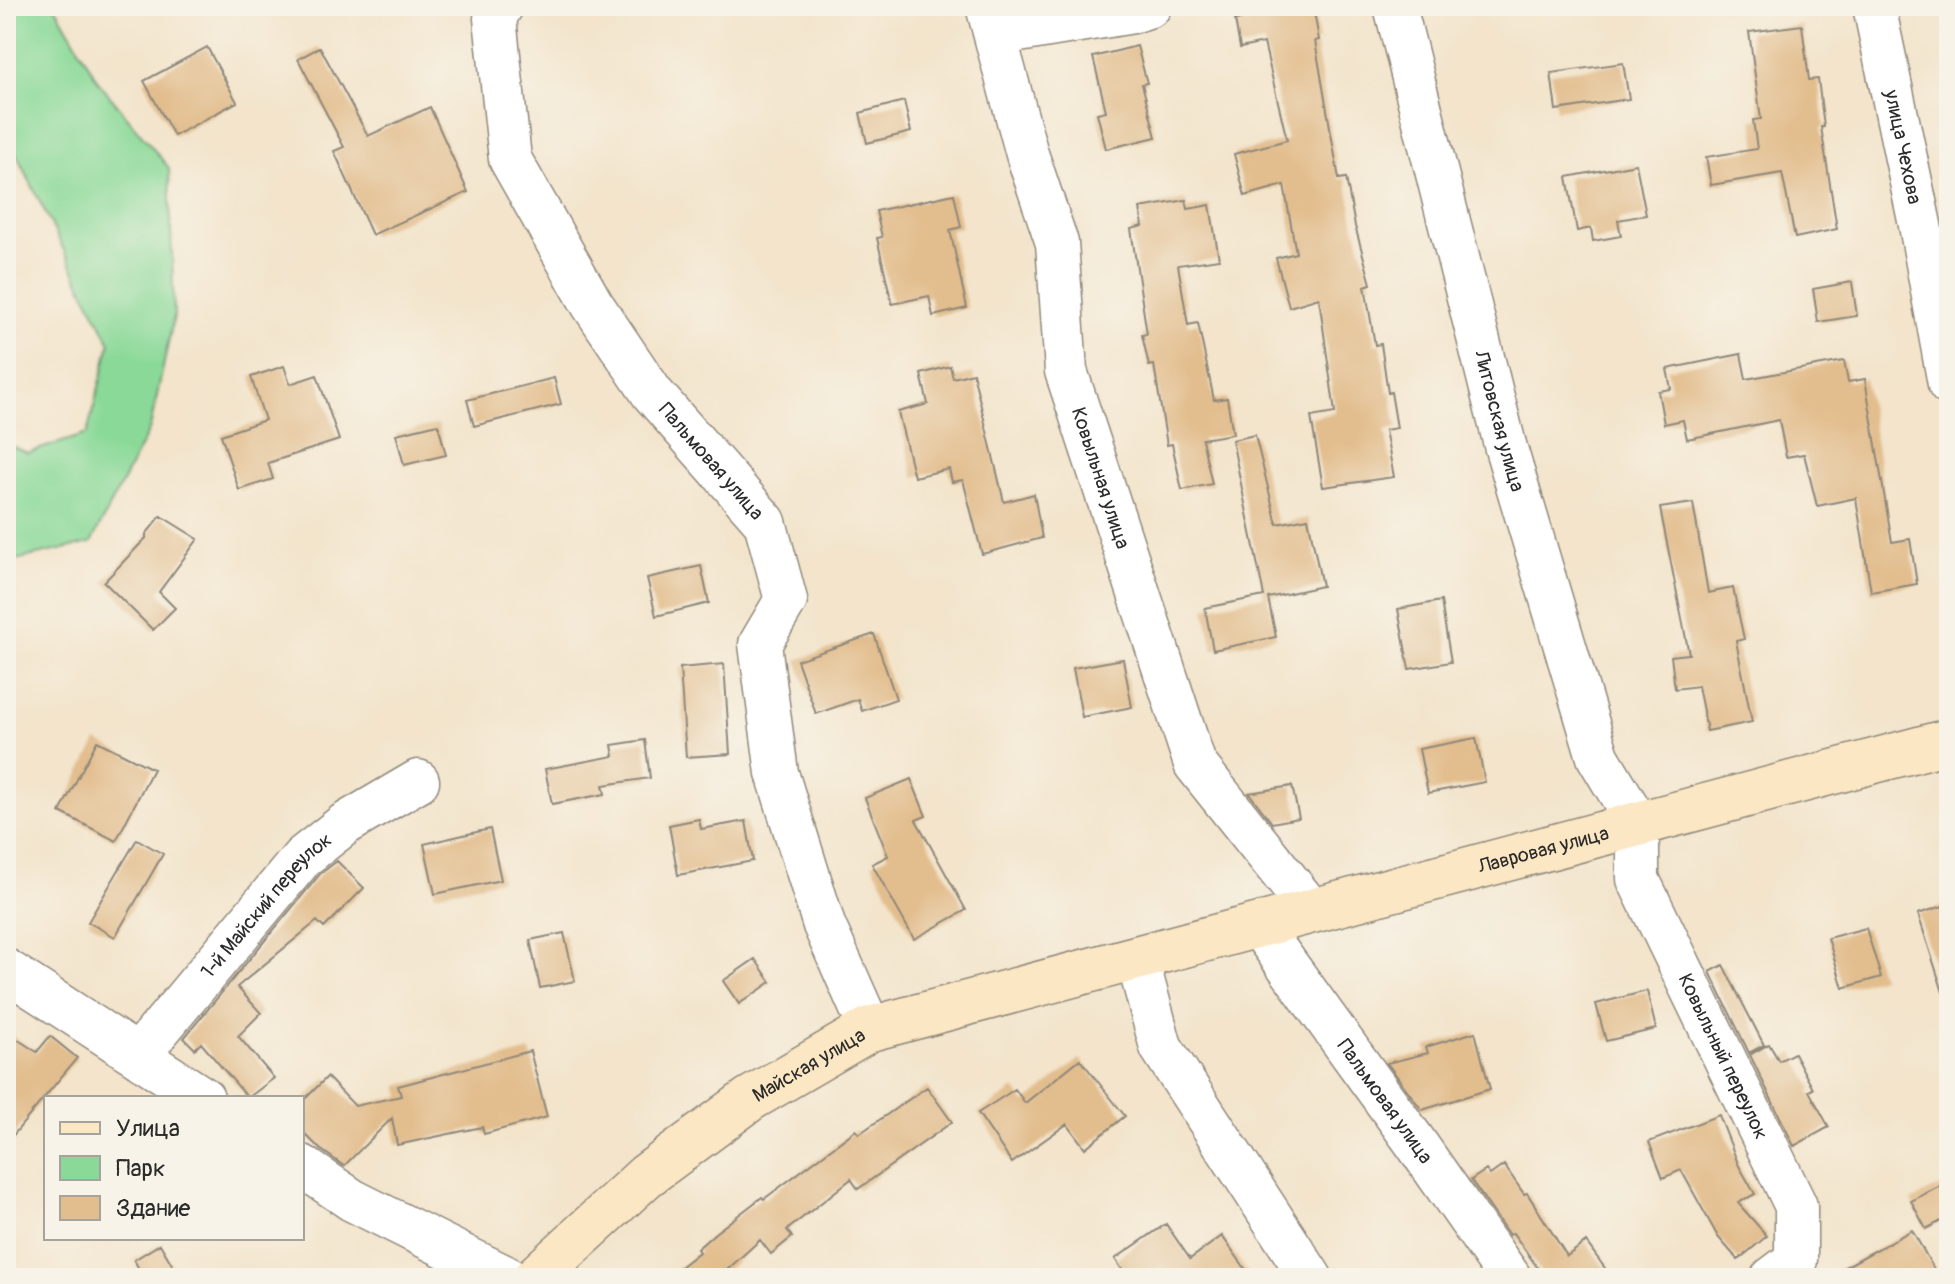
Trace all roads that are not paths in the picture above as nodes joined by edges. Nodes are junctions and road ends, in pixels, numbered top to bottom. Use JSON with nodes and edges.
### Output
{"nodes":[{"id":1,"x":502,"y":6,"type":"edge"},
{"id":2,"x":1150,"y":6,"type":"edge"},
{"id":3,"x":1395,"y":6,"type":"edge"},
{"id":4,"x":1874,"y":6,"type":"edge"},
{"id":5,"x":991,"y":21,"type":"edge"},
{"id":6,"x":1935,"y":221,"type":"edge"},
{"id":7,"x":1949,"y":384,"type":"edge"},
{"id":8,"x":1949,"y":741,"type":"edge"},
{"id":9,"x":418,"y":781,"type":"dead end"},
{"id":10,"x":1638,"y":824,"type":"junction"},
{"id":11,"x":1312,"y":911,"type":"junction"},
{"id":12,"x":1259,"y":926,"type":"junction"},
{"id":13,"x":1137,"y":958,"type":"junction"},
{"id":14,"x":6,"y":970,"type":"edge"},
{"id":15,"x":870,"y":1029,"type":"junction"},
{"id":16,"x":139,"y":1054,"type":"junction"},
{"id":17,"x":200,"y":1096,"type":"edge"},
{"id":18,"x":304,"y":1167,"type":"edge"},
{"id":19,"x":508,"y":1278,"type":"edge"},
{"id":20,"x":535,"y":1278,"type":"edge"},
{"id":21,"x":1311,"y":1278,"type":"edge"},
{"id":22,"x":1510,"y":1278,"type":"edge"},
{"id":23,"x":1772,"y":1278,"type":"edge"}],
"edges":[{"from":1,"to":15,"type":"street","name":"Пальмовая улица"},
{"from":2,"to":5,"type":"street"},
{"from":3,"to":10,"type":"street","name":"Литовская улица"},
{"from":4,"to":6,"type":"street","name":"улица Чехова"},
{"from":5,"to":11,"type":"street","name":"Ковыльная улица"},
{"from":6,"to":7,"type":"street","name":"улица Чехова"},
{"from":8,"to":10,"type":"street","name":"Лавровая улица"},
{"from":9,"to":16,"type":"street","name":"1-й Майский переулок"},
{"from":10,"to":11,"type":"street","name":"Лавровая улица"},
{"from":10,"to":23,"type":"street","name":"Ковыльный переулок"},
{"from":11,"to":12,"type":"street","name":"Лавровая улица"},
{"from":12,"to":13,"type":"street","name":"Лавровая улица"},
{"from":12,"to":22,"type":"street","name":"Пальмовая улица"},
{"from":13,"to":15,"type":"street","name":"Майская улица"},
{"from":13,"to":21,"type":"street"},
{"from":14,"to":16,"type":"street"},
{"from":15,"to":20,"type":"street","name":"Майская улица"},
{"from":16,"to":17,"type":"street"},
{"from":18,"to":19,"type":"street"}]}
